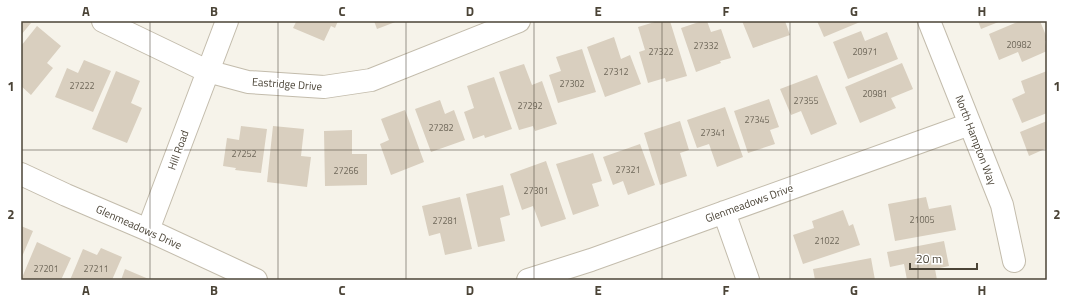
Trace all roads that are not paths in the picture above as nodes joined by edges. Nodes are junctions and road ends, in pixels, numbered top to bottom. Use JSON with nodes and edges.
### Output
{"nodes":[{"id":1,"x":103,"y":21,"type":"edge"},
{"id":2,"x":227,"y":21,"type":"edge"},
{"id":3,"x":519,"y":21,"type":"edge"},
{"id":4,"x":929,"y":21,"type":"edge"},
{"id":5,"x":207,"y":71,"type":"junction"},
{"id":6,"x":970,"y":124,"type":"junction"},
{"id":7,"x":21,"y":174,"type":"edge"},
{"id":8,"x":724,"y":212,"type":"junction"},
{"id":9,"x":148,"y":230,"type":"junction"},
{"id":10,"x":1014,"y":261,"type":"dead end"},
{"id":11,"x":256,"y":280,"type":"edge"},
{"id":12,"x":528,"y":280,"type":"edge"},
{"id":13,"x":748,"y":280,"type":"edge"}],
"edges":[{"from":1,"to":5,"type":"street","name":"Eastridge Drive"},
{"from":2,"to":5,"type":"street","name":"Hill Road"},
{"from":3,"to":5,"type":"street","name":"Eastridge Drive"},
{"from":4,"to":6,"type":"street","name":"North Hampton Way"},
{"from":5,"to":9,"type":"street","name":"Hill Road"},
{"from":6,"to":8,"type":"street","name":"Glenmeadows Drive"},
{"from":6,"to":10,"type":"street","name":"North Hampton Way"},
{"from":7,"to":9,"type":"street","name":"Glenmeadows Drive"},
{"from":8,"to":12,"type":"street","name":"Glenmeadows Drive"},
{"from":8,"to":13,"type":"street"},
{"from":9,"to":11,"type":"street","name":"Glenmeadows Drive"}]}
